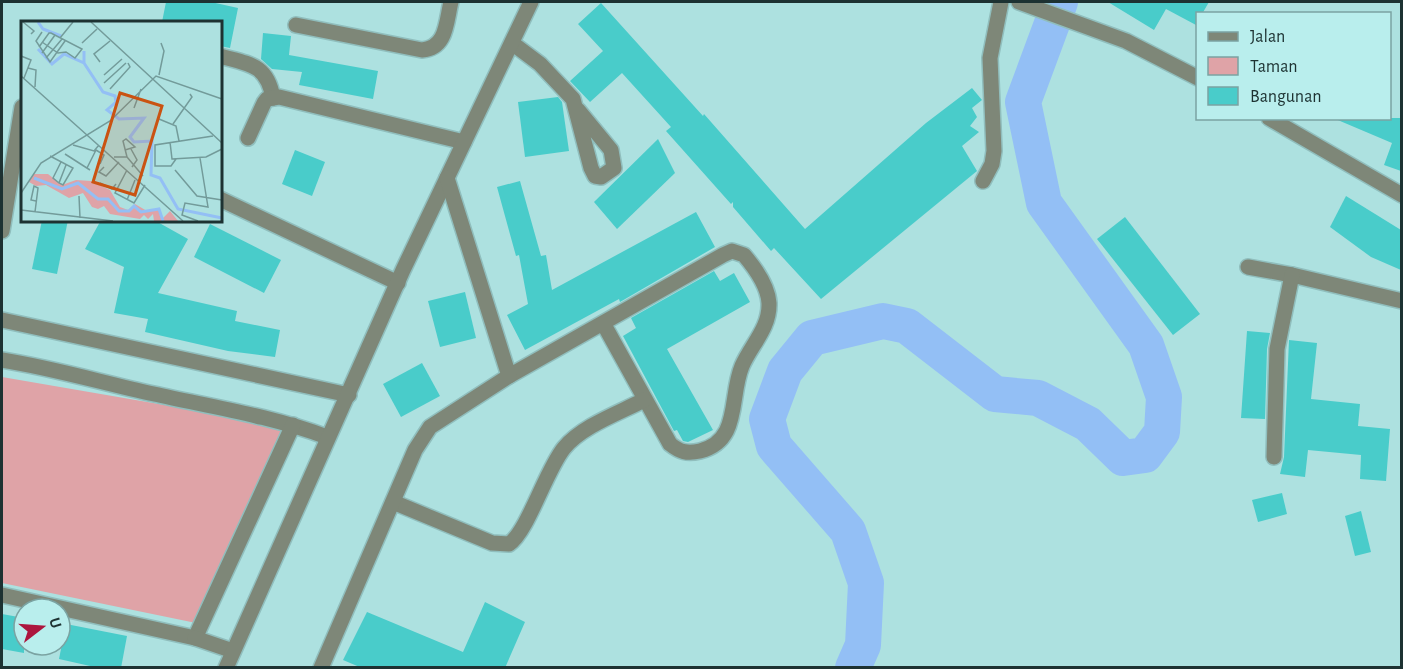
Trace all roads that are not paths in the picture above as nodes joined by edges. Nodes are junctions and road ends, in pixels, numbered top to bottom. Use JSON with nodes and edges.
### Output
{"nodes":[{"id":1,"x":451,"y":2,"type":"edge"},
{"id":2,"x":531,"y":2,"type":"edge"},
{"id":3,"x":1001,"y":2,"type":"edge"},
{"id":4,"x":1019,"y":2,"type":"edge"},
{"id":5,"x":296,"y":25,"type":"dead end"},
{"id":6,"x":512,"y":43,"type":"junction"},
{"id":7,"x":222,"y":57,"type":"edge"},
{"id":8,"x":1196,"y":77,"type":"edge"},
{"id":9,"x":273,"y":98,"type":"junction"},
{"id":10,"x":578,"y":110,"type":"dead end"},
{"id":11,"x":21,"y":113,"type":"edge"},
{"id":12,"x":1272,"y":120,"type":"edge"},
{"id":13,"x":248,"y":138,"type":"dead end"},
{"id":14,"x":464,"y":142,"type":"junction"},
{"id":15,"x":447,"y":178,"type":"junction"},
{"id":16,"x":982,"y":182,"type":"dead end"},
{"id":17,"x":1401,"y":195,"type":"edge"},
{"id":18,"x":222,"y":200,"type":"edge"},
{"id":19,"x":2,"y":231,"type":"edge"},
{"id":20,"x":1248,"y":267,"type":"dead end"},
{"id":21,"x":1292,"y":275,"type":"junction"},
{"id":22,"x":398,"y":283,"type":"junction"},
{"id":23,"x":1401,"y":301,"type":"edge"},
{"id":24,"x":2,"y":320,"type":"edge"},
{"id":25,"x":603,"y":323,"type":"junction"},
{"id":26,"x":2,"y":360,"type":"edge"},
{"id":27,"x":509,"y":376,"type":"junction"},
{"id":28,"x":349,"y":395,"type":"junction"},
{"id":29,"x":644,"y":400,"type":"junction"},
{"id":30,"x":293,"y":425,"type":"junction"},
{"id":31,"x":327,"y":437,"type":"junction"},
{"id":32,"x":1274,"y":457,"type":"dead end"},
{"id":33,"x":393,"y":502,"type":"junction"},
{"id":34,"x":2,"y":596,"type":"edge"},
{"id":35,"x":195,"y":638,"type":"junction"},
{"id":36,"x":233,"y":651,"type":"junction"},
{"id":37,"x":227,"y":667,"type":"edge"},
{"id":38,"x":321,"y":668,"type":"edge"}],
"edges":[{"from":1,"to":5,"type":"street"},
{"from":2,"to":6,"type":"street"},
{"from":3,"to":16,"type":"street"},
{"from":4,"to":8,"type":"street"},
{"from":6,"to":10,"type":"street"},
{"from":6,"to":14,"type":"street"},
{"from":7,"to":9,"type":"street"},
{"from":9,"to":13,"type":"street"},
{"from":9,"to":14,"type":"street"},
{"from":11,"to":19,"type":"street"},
{"from":12,"to":17,"type":"street"},
{"from":14,"to":15,"type":"street"},
{"from":15,"to":22,"type":"street"},
{"from":15,"to":27,"type":"street"},
{"from":18,"to":22,"type":"street"},
{"from":20,"to":21,"type":"street"},
{"from":21,"to":23,"type":"street"},
{"from":21,"to":32,"type":"street"},
{"from":22,"to":28,"type":"street"},
{"from":24,"to":28,"type":"street"},
{"from":25,"to":27,"type":"street"},
{"from":25,"to":29,"type":"street"},
{"from":25,"to":29,"type":"street"},
{"from":26,"to":30,"type":"street"},
{"from":27,"to":33,"type":"street"},
{"from":28,"to":31,"type":"street"},
{"from":29,"to":33,"type":"street"},
{"from":30,"to":31,"type":"street"},
{"from":30,"to":35,"type":"street"},
{"from":31,"to":36,"type":"street"},
{"from":33,"to":38,"type":"street"},
{"from":34,"to":35,"type":"street"},
{"from":35,"to":36,"type":"street"},
{"from":36,"to":37,"type":"street"}]}
